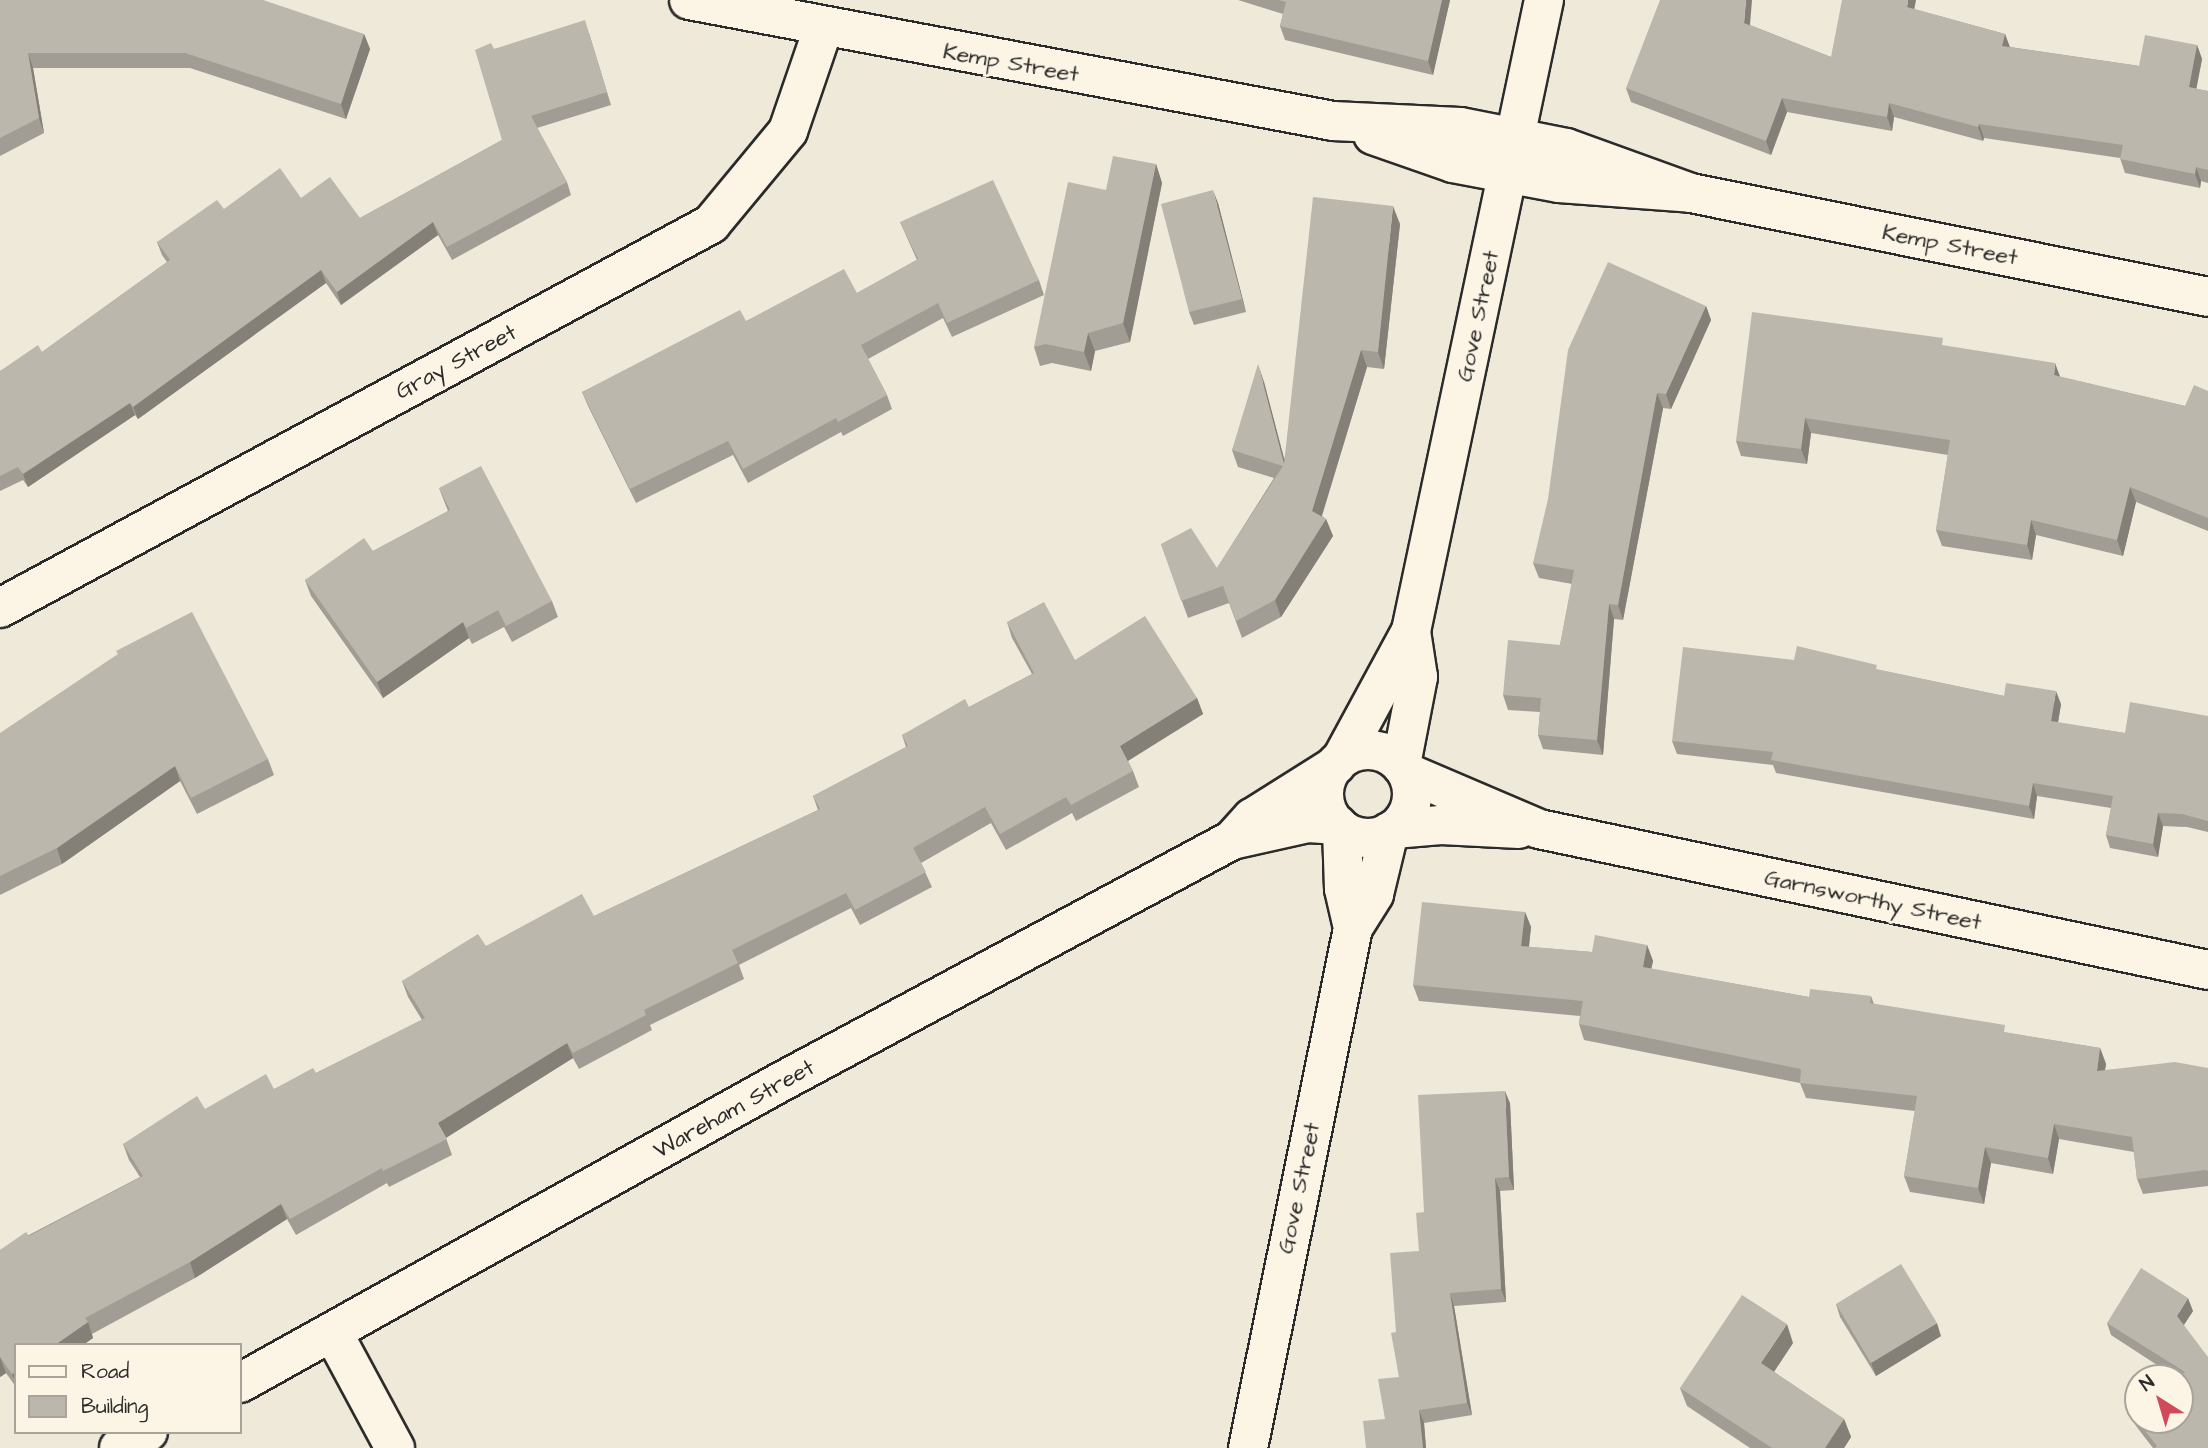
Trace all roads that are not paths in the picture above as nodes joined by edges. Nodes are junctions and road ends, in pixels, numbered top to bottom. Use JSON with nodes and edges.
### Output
{"nodes":[{"id":1,"x":689,"y":0,"type":"edge"},
{"id":2,"x":1544,"y":0,"type":"edge"},
{"id":3,"x":823,"y":29,"type":"junction"},
{"id":4,"x":1511,"y":155,"type":"junction"},
{"id":5,"x":2208,"y":297,"type":"edge"},
{"id":6,"x":0,"y":608,"type":"edge"},
{"id":7,"x":1411,"y":631,"type":"junction"},
{"id":8,"x":1339,"y":762,"type":"junction"},
{"id":9,"x":1404,"y":769,"type":"junction"},
{"id":10,"x":1340,"y":827,"type":"junction"},
{"id":11,"x":1539,"y":829,"type":"junction"},
{"id":12,"x":1392,"y":831,"type":"junction"},
{"id":13,"x":1232,"y":840,"type":"junction"},
{"id":14,"x":1353,"y":928,"type":"junction"},
{"id":15,"x":2208,"y":970,"type":"edge"},
{"id":16,"x":333,"y":1333,"type":"junction"},
{"id":17,"x":242,"y":1382,"type":"edge"},
{"id":18,"x":144,"y":1434,"type":"edge"},
{"id":19,"x":119,"y":1448,"type":"edge"},
{"id":20,"x":395,"y":1448,"type":"edge"},
{"id":21,"x":1248,"y":1448,"type":"edge"}],
"edges":[{"from":1,"to":3,"type":"street","name":"Kemp Street"},
{"from":2,"to":4,"type":"street","name":"Gove Street"},
{"from":3,"to":4,"type":"street","name":"Kemp Street"},
{"from":3,"to":6,"type":"street","name":"Gray Street"},
{"from":4,"to":5,"type":"street","name":"Kemp Street"},
{"from":4,"to":7,"type":"street","name":"Gove Street"},
{"from":7,"to":8,"type":"street","name":"Gove Street"},
{"from":7,"to":9,"type":"street","name":"Gove Street"},
{"from":8,"to":9,"type":"street"},
{"from":8,"to":10,"type":"street"},
{"from":8,"to":13,"type":"street","name":"Wareham Street"},
{"from":9,"to":11,"type":"street","name":"Garnsworthy Street"},
{"from":9,"to":12,"type":"street"},
{"from":10,"to":12,"type":"street"},
{"from":10,"to":13,"type":"street","name":"Wareham Street"},
{"from":10,"to":14,"type":"street","name":"Gove Street"},
{"from":11,"to":12,"type":"street","name":"Garnsworthy Street"},
{"from":11,"to":15,"type":"street","name":"Garnsworthy Street"},
{"from":12,"to":14,"type":"street","name":"Gove Street"},
{"from":13,"to":16,"type":"street","name":"Wareham Street"},
{"from":14,"to":21,"type":"street","name":"Gove Street"},
{"from":16,"to":17,"type":"street","name":"Wareham Street"},
{"from":16,"to":20,"type":"street"},
{"from":18,"to":19,"type":"street"}]}
